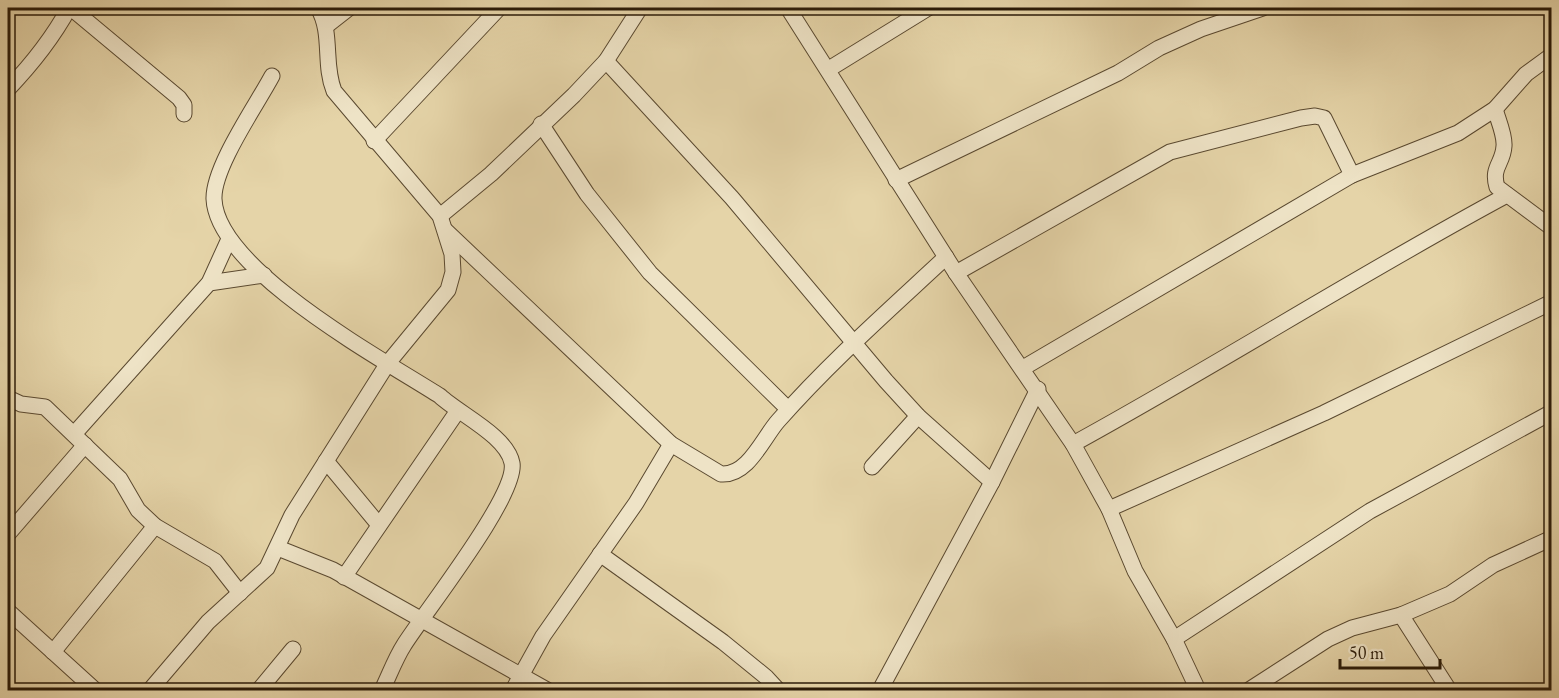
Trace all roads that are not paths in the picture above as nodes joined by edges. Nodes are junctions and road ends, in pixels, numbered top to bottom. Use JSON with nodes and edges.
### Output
{"nodes":[{"id":1,"x":70,"y":8,"type":"edge"},
{"id":2,"x":318,"y":8,"type":"edge"},
{"id":3,"x":349,"y":8,"type":"edge"},
{"id":4,"x":499,"y":8,"type":"edge"},
{"id":5,"x":640,"y":8,"type":"edge"},
{"id":6,"x":788,"y":8,"type":"edge"},
{"id":7,"x":928,"y":8,"type":"edge"},
{"id":8,"x":1263,"y":8,"type":"edge"},
{"id":9,"x":326,"y":26,"type":"junction"},
{"id":10,"x":1551,"y":55,"type":"edge"},
{"id":11,"x":606,"y":61,"type":"junction"},
{"id":12,"x":829,"y":69,"type":"junction"},
{"id":13,"x":272,"y":76,"type":"dead end"},
{"id":14,"x":8,"y":89,"type":"edge"},
{"id":15,"x":1495,"y":109,"type":"junction"},
{"id":16,"x":184,"y":114,"type":"dead end"},
{"id":17,"x":541,"y":124,"type":"junction"},
{"id":18,"x":374,"y":141,"type":"junction"},
{"id":19,"x":1352,"y":175,"type":"junction"},
{"id":20,"x":896,"y":180,"type":"junction"},
{"id":21,"x":1507,"y":195,"type":"junction"},
{"id":22,"x":440,"y":216,"type":"junction"},
{"id":23,"x":1551,"y":228,"type":"edge"},
{"id":24,"x":446,"y":231,"type":"junction"},
{"id":25,"x":229,"y":239,"type":"junction"},
{"id":26,"x":946,"y":257,"type":"junction"},
{"id":27,"x":956,"y":273,"type":"junction"},
{"id":28,"x":264,"y":275,"type":"junction"},
{"id":29,"x":209,"y":283,"type":"junction"},
{"id":30,"x":1551,"y":302,"type":"edge"},
{"id":31,"x":853,"y":344,"type":"junction"},
{"id":32,"x":388,"y":363,"type":"junction"},
{"id":33,"x":1023,"y":368,"type":"junction"},
{"id":34,"x":1038,"y":389,"type":"junction"},
{"id":35,"x":8,"y":398,"type":"edge"},
{"id":36,"x":788,"y":409,"type":"junction"},
{"id":37,"x":457,"y":412,"type":"junction"},
{"id":38,"x":1551,"y":412,"type":"edge"},
{"id":39,"x":918,"y":416,"type":"junction"},
{"id":40,"x":75,"y":433,"type":"junction"},
{"id":41,"x":671,"y":444,"type":"junction"},
{"id":42,"x":1073,"y":444,"type":"junction"},
{"id":43,"x":85,"y":445,"type":"junction"},
{"id":44,"x":327,"y":461,"type":"junction"},
{"id":45,"x":872,"y":467,"type":"dead end"},
{"id":46,"x":992,"y":482,"type":"junction"},
{"id":47,"x":1109,"y":510,"type":"junction"},
{"id":48,"x":379,"y":525,"type":"junction"},
{"id":49,"x":155,"y":526,"type":"junction"},
{"id":50,"x":8,"y":534,"type":"edge"},
{"id":51,"x":1551,"y":538,"type":"edge"},
{"id":52,"x":278,"y":548,"type":"junction"},
{"id":53,"x":600,"y":554,"type":"junction"},
{"id":54,"x":344,"y":577,"type":"junction"},
{"id":55,"x":240,"y":593,"type":"junction"},
{"id":56,"x":8,"y":611,"type":"edge"},
{"id":57,"x":1401,"y":615,"type":"junction"},
{"id":58,"x":421,"y":620,"type":"junction"},
{"id":59,"x":1174,"y":639,"type":"junction"},
{"id":60,"x":293,"y":649,"type":"dead end"},
{"id":61,"x":53,"y":652,"type":"junction"},
{"id":62,"x":523,"y":674,"type":"junction"},
{"id":63,"x":95,"y":690,"type":"edge"},
{"id":64,"x":150,"y":690,"type":"edge"},
{"id":65,"x":259,"y":690,"type":"edge"},
{"id":66,"x":382,"y":690,"type":"edge"},
{"id":67,"x":513,"y":690,"type":"edge"},
{"id":68,"x":547,"y":690,"type":"edge"},
{"id":69,"x":778,"y":690,"type":"edge"},
{"id":70,"x":880,"y":690,"type":"edge"},
{"id":71,"x":1198,"y":690,"type":"edge"},
{"id":72,"x":1250,"y":690,"type":"edge"},
{"id":73,"x":1449,"y":690,"type":"edge"}],
"edges":[{"from":1,"to":14,"type":"street"},
{"from":1,"to":16,"type":"street"},
{"from":2,"to":9,"type":"street"},
{"from":3,"to":9,"type":"street"},
{"from":4,"to":18,"type":"street"},
{"from":5,"to":11,"type":"street"},
{"from":6,"to":12,"type":"street"},
{"from":7,"to":12,"type":"street"},
{"from":8,"to":20,"type":"street"},
{"from":9,"to":18,"type":"street"},
{"from":10,"to":15,"type":"street"},
{"from":11,"to":17,"type":"street"},
{"from":11,"to":31,"type":"street"},
{"from":12,"to":20,"type":"street"},
{"from":13,"to":25,"type":"street"},
{"from":15,"to":19,"type":"street"},
{"from":15,"to":21,"type":"street"},
{"from":17,"to":22,"type":"street"},
{"from":17,"to":36,"type":"street"},
{"from":18,"to":22,"type":"street"},
{"from":19,"to":27,"type":"street"},
{"from":19,"to":33,"type":"street"},
{"from":20,"to":26,"type":"street"},
{"from":21,"to":23,"type":"street"},
{"from":21,"to":42,"type":"street"},
{"from":22,"to":24,"type":"street"},
{"from":24,"to":32,"type":"street"},
{"from":24,"to":41,"type":"street"},
{"from":25,"to":28,"type":"street"},
{"from":25,"to":29,"type":"street"},
{"from":26,"to":27,"type":"street"},
{"from":26,"to":31,"type":"street"},
{"from":27,"to":33,"type":"street"},
{"from":28,"to":29,"type":"street"},
{"from":28,"to":32,"type":"street"},
{"from":29,"to":40,"type":"street"},
{"from":30,"to":47,"type":"street"},
{"from":31,"to":36,"type":"street"},
{"from":31,"to":39,"type":"street"},
{"from":32,"to":37,"type":"street"},
{"from":32,"to":44,"type":"street"},
{"from":33,"to":34,"type":"street"},
{"from":34,"to":42,"type":"street"},
{"from":34,"to":46,"type":"street"},
{"from":35,"to":40,"type":"street"},
{"from":36,"to":41,"type":"street"},
{"from":37,"to":48,"type":"street"},
{"from":37,"to":58,"type":"street"},
{"from":38,"to":59,"type":"street"},
{"from":39,"to":45,"type":"street"},
{"from":39,"to":46,"type":"street"},
{"from":40,"to":43,"type":"street"},
{"from":41,"to":53,"type":"street"},
{"from":42,"to":47,"type":"street"},
{"from":43,"to":49,"type":"street"},
{"from":43,"to":50,"type":"street"},
{"from":44,"to":48,"type":"street"},
{"from":44,"to":52,"type":"street"},
{"from":46,"to":70,"type":"street"},
{"from":47,"to":59,"type":"street"},
{"from":48,"to":54,"type":"street"},
{"from":49,"to":55,"type":"street"},
{"from":49,"to":61,"type":"street"},
{"from":51,"to":57,"type":"street"},
{"from":52,"to":54,"type":"street"},
{"from":52,"to":55,"type":"street"},
{"from":53,"to":62,"type":"street"},
{"from":53,"to":69,"type":"street"},
{"from":54,"to":58,"type":"street"},
{"from":55,"to":64,"type":"street"},
{"from":56,"to":61,"type":"street"},
{"from":57,"to":72,"type":"street"},
{"from":57,"to":73,"type":"street"},
{"from":58,"to":62,"type":"street"},
{"from":58,"to":66,"type":"street"},
{"from":59,"to":71,"type":"street"},
{"from":60,"to":65,"type":"street"},
{"from":61,"to":63,"type":"street"},
{"from":62,"to":67,"type":"street"},
{"from":62,"to":68,"type":"street"}]}
